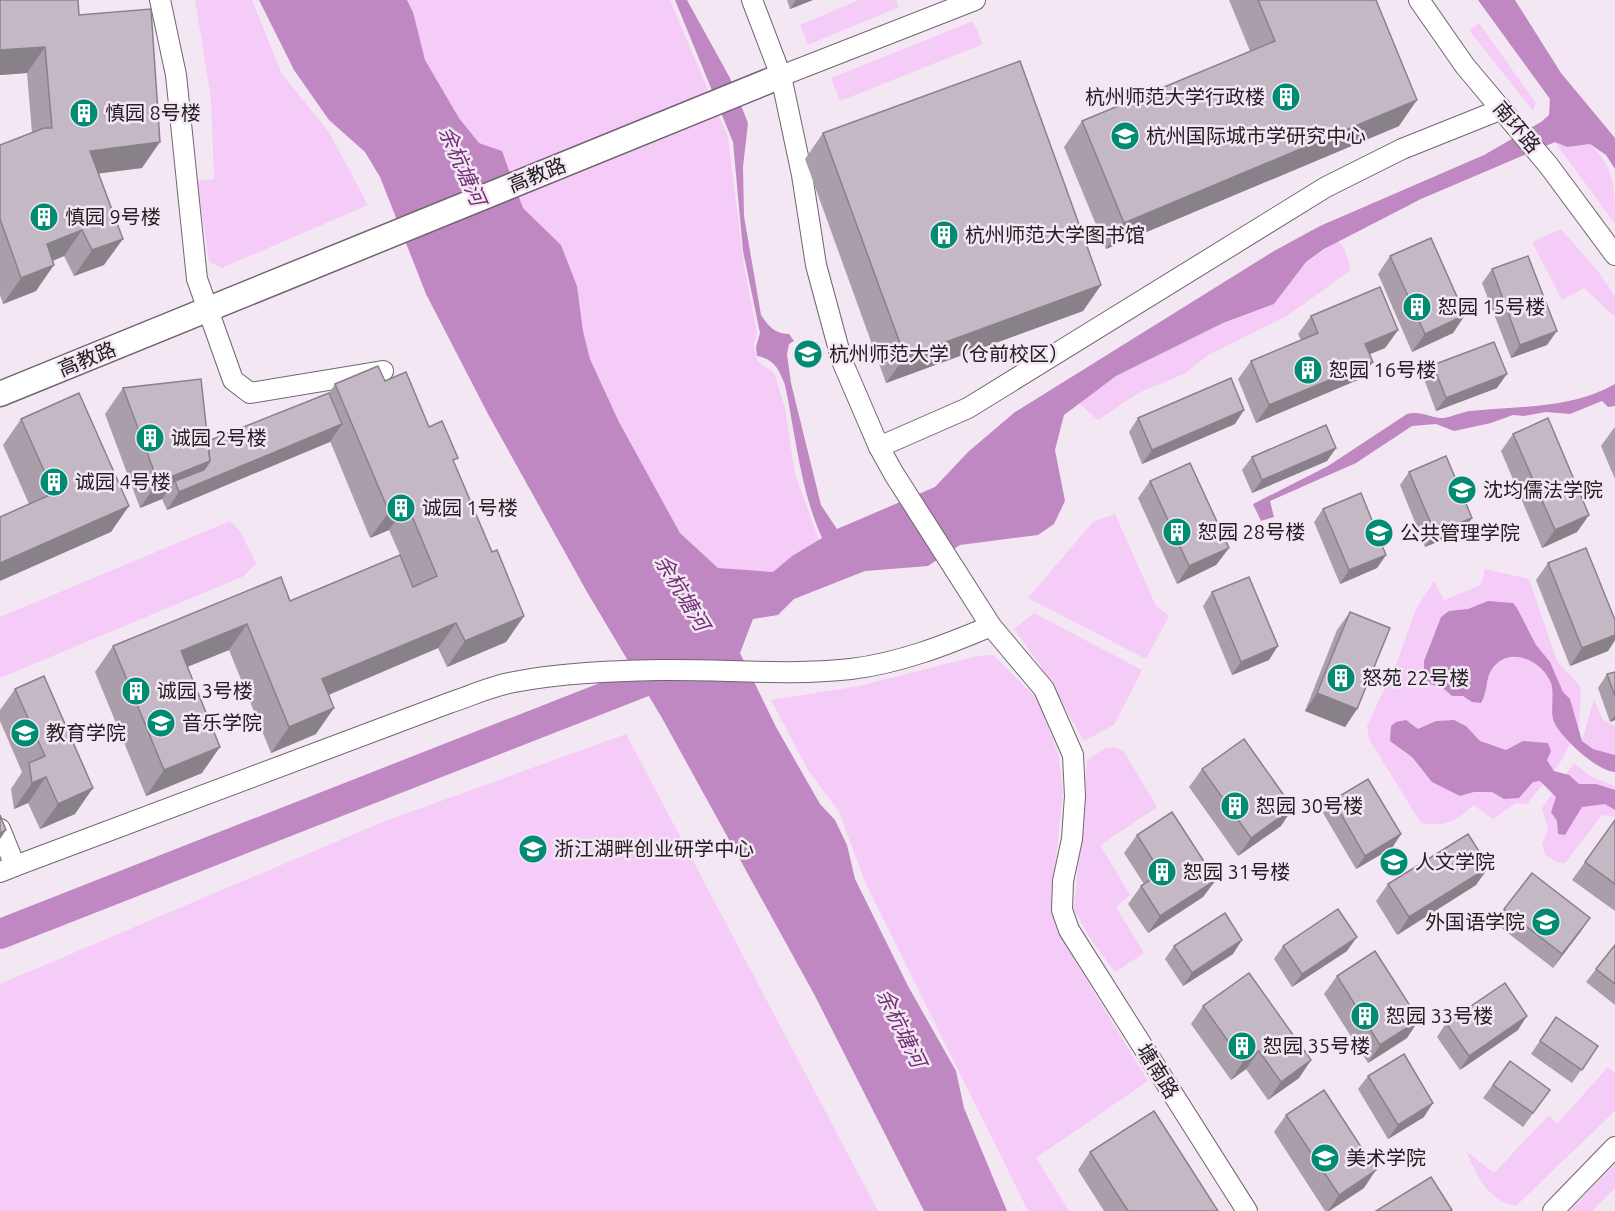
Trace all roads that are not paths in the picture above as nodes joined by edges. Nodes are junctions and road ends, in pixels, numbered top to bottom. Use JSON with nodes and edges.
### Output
{"nodes":[{"id":1,"x":160,"y":0,"type":"edge"},
{"id":2,"x":753,"y":0,"type":"edge"},
{"id":3,"x":975,"y":0,"type":"edge"},
{"id":4,"x":1419,"y":0,"type":"edge"},
{"id":5,"x":781,"y":76,"type":"junction"},
{"id":6,"x":1506,"y":113,"type":"junction"},
{"id":7,"x":1615,"y":255,"type":"edge"},
{"id":8,"x":206,"y":310,"type":"junction"},
{"id":9,"x":383,"y":371,"type":"edge"},
{"id":10,"x":2,"y":387,"type":"edge"},
{"id":11,"x":879,"y":447,"type":"junction"},
{"id":12,"x":991,"y":626,"type":"junction"},
{"id":13,"x":0,"y":829,"type":"edge"},
{"id":14,"x":8,"y":869,"type":"edge"},
{"id":15,"x":1615,"y":1147,"type":"edge"},
{"id":16,"x":1247,"y":1211,"type":"edge"},
{"id":17,"x":1553,"y":1211,"type":"edge"}],
"edges":[{"from":1,"to":8,"type":"street"},
{"from":2,"to":5,"type":"street","name":"塘南路"},
{"from":3,"to":5,"type":"street","name":"高教路"},
{"from":4,"to":6,"type":"street","name":"南环路"},
{"from":5,"to":8,"type":"street","name":"高教路"},
{"from":5,"to":11,"type":"street","name":"塘南路"},
{"from":6,"to":7,"type":"street","name":"南环路"},
{"from":6,"to":11,"type":"street"},
{"from":8,"to":9,"type":"street"},
{"from":8,"to":10,"type":"street","name":"高教路"},
{"from":11,"to":12,"type":"street","name":"塘南路"},
{"from":12,"to":14,"type":"street"},
{"from":12,"to":16,"type":"street","name":"塘南路"},
{"from":13,"to":14,"type":"street"},
{"from":15,"to":17,"type":"street"}]}
